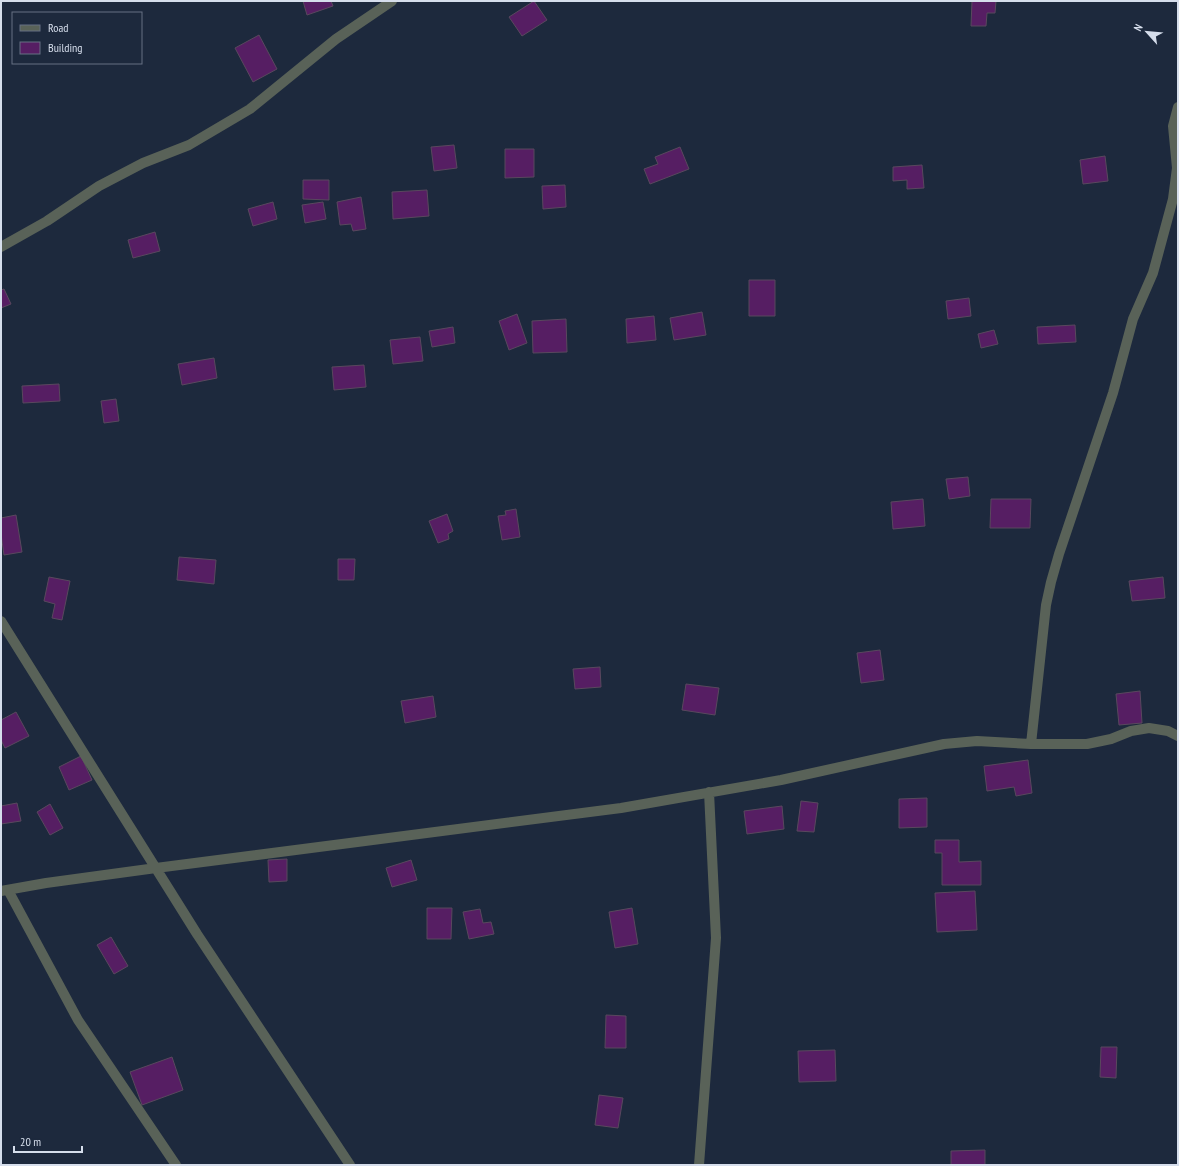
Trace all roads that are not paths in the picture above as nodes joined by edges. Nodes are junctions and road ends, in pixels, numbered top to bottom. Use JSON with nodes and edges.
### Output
{"nodes":[{"id":1,"x":392,"y":1,"type":"edge"},
{"id":2,"x":1178,"y":107,"type":"edge"},
{"id":3,"x":1,"y":247,"type":"edge"},
{"id":4,"x":1,"y":621,"type":"edge"},
{"id":5,"x":1178,"y":736,"type":"edge"},
{"id":6,"x":1030,"y":744,"type":"junction"},
{"id":7,"x":709,"y":792,"type":"junction"},
{"id":8,"x":156,"y":868,"type":"junction"},
{"id":9,"x":4,"y":890,"type":"edge"},
{"id":10,"x":176,"y":1165,"type":"edge"},
{"id":11,"x":350,"y":1165,"type":"edge"},
{"id":12,"x":699,"y":1165,"type":"edge"}],
"edges":[{"from":1,"to":3,"type":"street"},
{"from":2,"to":6,"type":"street"},
{"from":4,"to":8,"type":"street"},
{"from":5,"to":6,"type":"street"},
{"from":6,"to":7,"type":"street"},
{"from":7,"to":8,"type":"street"},
{"from":7,"to":12,"type":"street"},
{"from":8,"to":9,"type":"street"},
{"from":8,"to":11,"type":"street"},
{"from":9,"to":10,"type":"street"}]}
